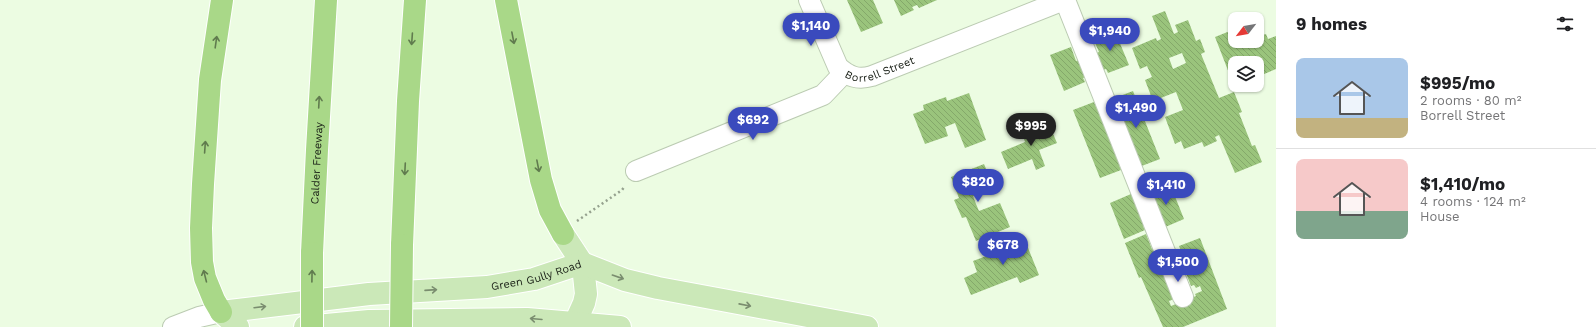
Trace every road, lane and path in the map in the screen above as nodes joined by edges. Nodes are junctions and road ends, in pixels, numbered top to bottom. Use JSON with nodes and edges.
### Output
{"nodes":[{"id":1,"x":222,"y":0,"type":"edge"},
{"id":2,"x":326,"y":0,"type":"edge"},
{"id":3,"x":415,"y":0,"type":"edge"},
{"id":4,"x":506,"y":0,"type":"edge"},
{"id":5,"x":809,"y":0,"type":"edge"},
{"id":6,"x":1065,"y":0,"type":"edge"},
{"id":7,"x":844,"y":73,"type":"junction"},
{"id":8,"x":636,"y":171,"type":"joint"},
{"id":9,"x":567,"y":229,"type":"junction"},
{"id":10,"x":582,"y":263,"type":"junction"},
{"id":11,"x":1182,"y":297,"type":"dead end"},
{"id":12,"x":221,"y":312,"type":"junction"},
{"id":13,"x":466,"y":319,"type":"junction"},
{"id":14,"x":575,"y":323,"type":"junction"},
{"id":15,"x":173,"y":327,"type":"edge"},
{"id":16,"x":238,"y":327,"type":"edge"},
{"id":17,"x":305,"y":327,"type":"edge"},
{"id":18,"x":312,"y":327,"type":"edge"},
{"id":19,"x":372,"y":327,"type":"edge"},
{"id":20,"x":401,"y":327,"type":"edge"},
{"id":21,"x":620,"y":327,"type":"edge"},
{"id":22,"x":868,"y":327,"type":"edge"}],
"edges":[{"from":12,"to":1,"type":"highway","one_way":true},
{"from":18,"to":2,"type":"highway","name":"Calder Freeway","one_way":true,"bridge":true},
{"from":3,"to":20,"type":"highway","one_way":true,"bridge":true},
{"from":4,"to":9,"type":"highway","one_way":true},
{"from":5,"to":7,"type":"street"},
{"from":6,"to":7,"type":"street","name":"Borrell Street"},
{"from":6,"to":11,"type":"street"},
{"from":7,"to":8,"type":"street","name":"Borrell Street"},
{"from":8,"to":9,"type":"path"},
{"from":9,"to":10,"type":"main road"},
{"from":12,"to":10,"type":"main road","name":"Green Gully Road","one_way":true},
{"from":10,"to":14,"type":"main road"},
{"from":10,"to":22,"type":"main road","name":"Green Gully Road","one_way":true},
{"from":12,"to":15,"type":"street"},
{"from":12,"to":16,"type":"main road"},
{"from":14,"to":13,"type":"main road","one_way":true},
{"from":13,"to":17,"type":"main road"},
{"from":13,"to":19,"type":"street"},
{"from":14,"to":21,"type":"main road"}]}
